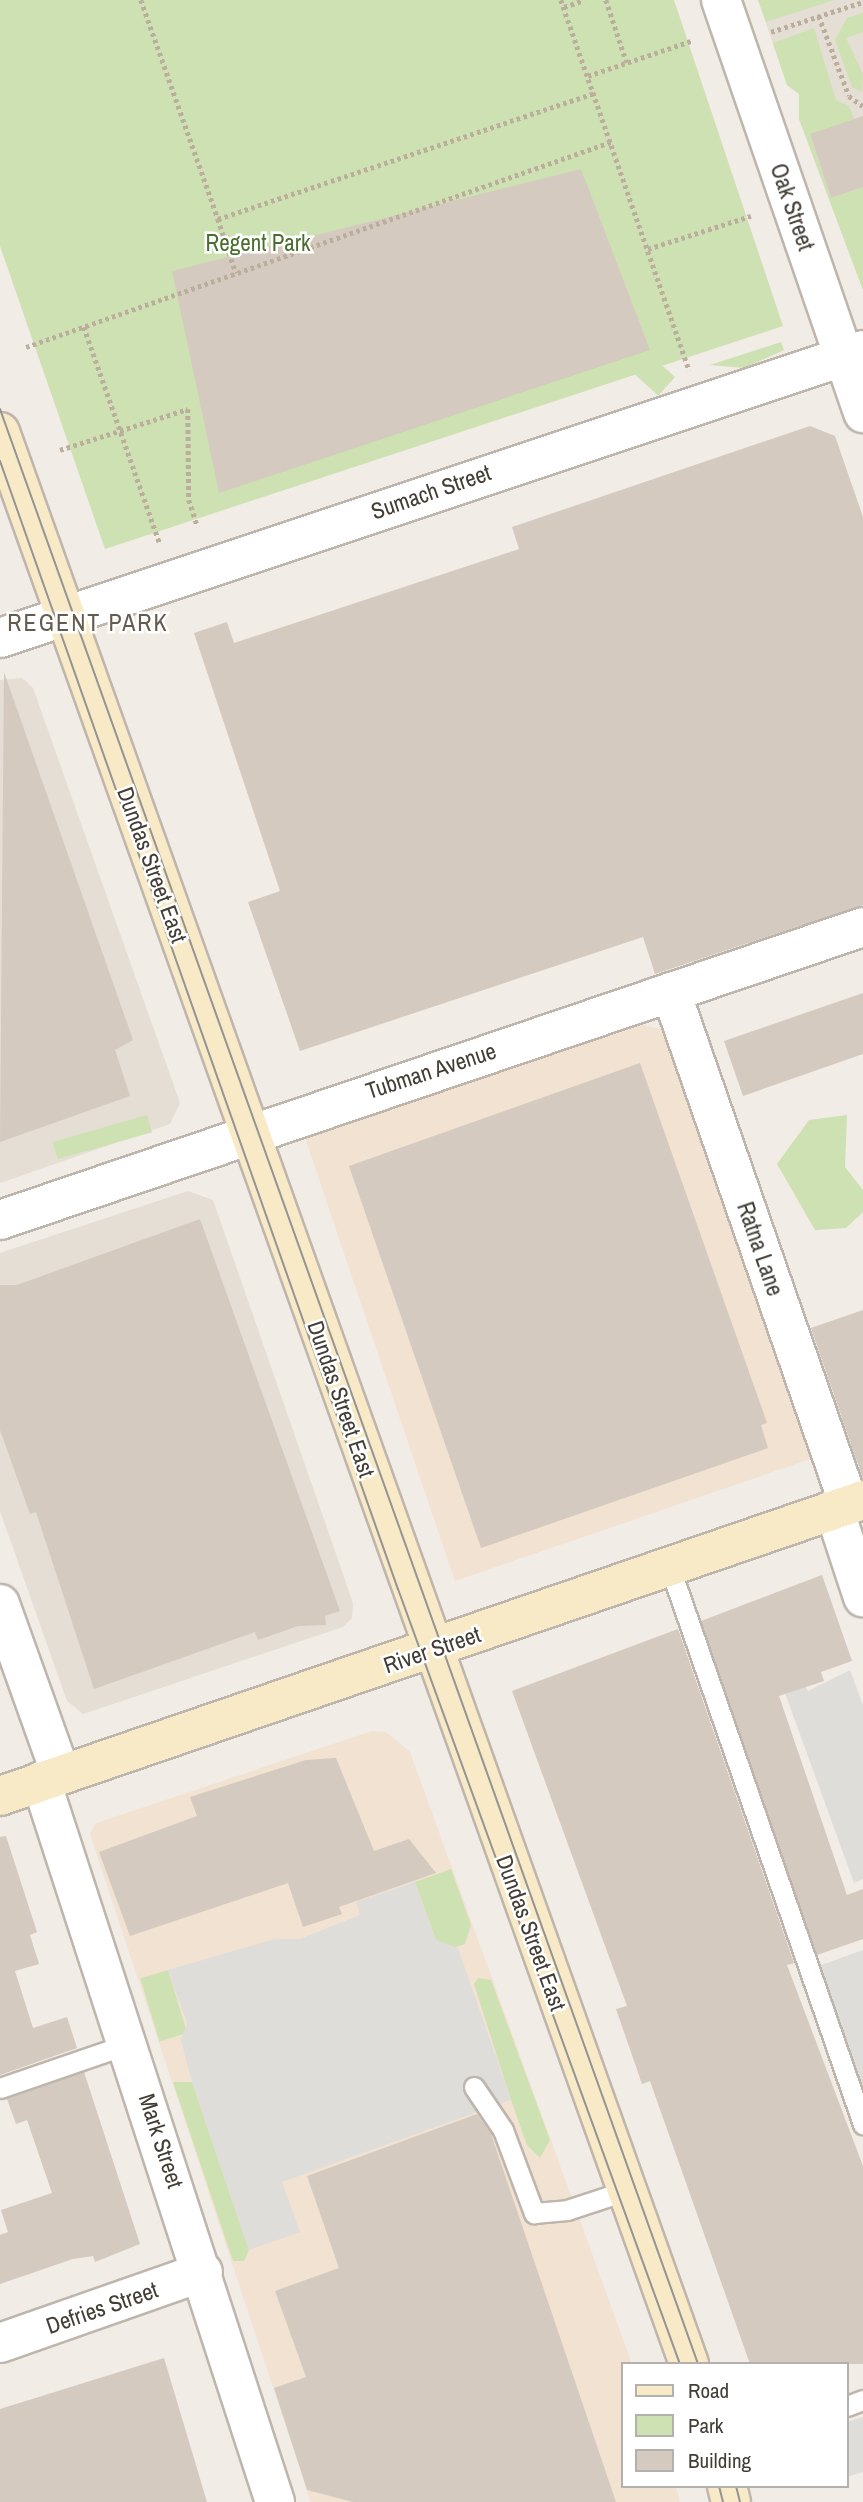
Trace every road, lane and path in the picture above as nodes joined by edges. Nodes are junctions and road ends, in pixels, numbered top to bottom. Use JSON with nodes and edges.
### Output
{"nodes":[{"id":1,"x":141,"y":0,"type":"edge"},
{"id":2,"x":561,"y":0,"type":"edge"},
{"id":3,"x":583,"y":0,"type":"edge"},
{"id":4,"x":606,"y":0,"type":"edge"},
{"id":5,"x":721,"y":0,"type":"edge"},
{"id":6,"x":859,"y":2,"type":"edge"},
{"id":7,"x":564,"y":6,"type":"junction"},
{"id":8,"x":819,"y":16,"type":"junction"},
{"id":9,"x":766,"y":33,"type":"dead end"},
{"id":10,"x":691,"y":41,"type":"dead end"},
{"id":11,"x":627,"y":63,"type":"junction"},
{"id":12,"x":588,"y":76,"type":"junction"},
{"id":13,"x":594,"y":93,"type":"junction"},
{"id":14,"x":863,"y":106,"type":"edge"},
{"id":15,"x":611,"y":142,"type":"junction"},
{"id":16,"x":751,"y":216,"type":"dead end"},
{"id":17,"x":218,"y":219,"type":"junction"},
{"id":18,"x":648,"y":249,"type":"junction"},
{"id":19,"x":236,"y":273,"type":"junction"},
{"id":20,"x":84,"y":327,"type":"junction"},
{"id":21,"x":26,"y":347,"type":"dead end"},
{"id":22,"x":853,"y":353,"type":"edge"},
{"id":23,"x":702,"y":404,"type":"junction"},
{"id":24,"x":863,"y":414,"type":"edge"},
{"id":25,"x":119,"y":430,"type":"junction"},
{"id":26,"x":0,"y":432,"type":"edge"},
{"id":27,"x":60,"y":450,"type":"dead end"},
{"id":28,"x":198,"y":527,"type":"dead end"},
{"id":29,"x":173,"y":581,"type":"junction"},
{"id":30,"x":63,"y":617,"type":"junction"},
{"id":31,"x":0,"y":638,"type":"edge"},
{"id":32,"x":863,"y":927,"type":"edge"},
{"id":33,"x":671,"y":992,"type":"junction"},
{"id":34,"x":247,"y":1133,"type":"junction"},
{"id":35,"x":0,"y":1220,"type":"edge"},
{"id":36,"x":848,"y":1505,"type":"edge"},
{"id":37,"x":670,"y":1568,"type":"junction"},
{"id":38,"x":863,"y":1597,"type":"edge"},
{"id":39,"x":0,"y":1604,"type":"edge"},
{"id":40,"x":430,"y":1651,"type":"junction"},
{"id":41,"x":51,"y":1777,"type":"junction"},
{"id":42,"x":0,"y":1796,"type":"edge"},
{"id":43,"x":128,"y":2044,"type":"junction"},
{"id":44,"x":474,"y":2087,"type":"dead end"},
{"id":45,"x":0,"y":2088,"type":"edge"},
{"id":46,"x":863,"y":2124,"type":"edge"},
{"id":47,"x":625,"y":2190,"type":"junction"},
{"id":48,"x":203,"y":2272,"type":"junction"},
{"id":49,"x":0,"y":2343,"type":"edge"},
{"id":50,"x":688,"y":2362,"type":"edge"},
{"id":51,"x":275,"y":2502,"type":"edge"}],
"edges":[{"from":1,"to":17,"type":"path"},
{"from":2,"to":7,"type":"path"},
{"from":3,"to":7,"type":"path"},
{"from":4,"to":11,"type":"path"},
{"from":5,"to":22,"type":"street","name":"Oak Street"},
{"from":6,"to":8,"type":"path"},
{"from":7,"to":12,"type":"path"},
{"from":8,"to":9,"type":"path"},
{"from":8,"to":14,"type":"path"},
{"from":10,"to":11,"type":"path"},
{"from":11,"to":12,"type":"path"},
{"from":12,"to":13,"type":"path"},
{"from":13,"to":15,"type":"path"},
{"from":13,"to":17,"type":"path"},
{"from":15,"to":18,"type":"path"},
{"from":15,"to":19,"type":"path"},
{"from":16,"to":18,"type":"path"},
{"from":17,"to":19,"type":"path"},
{"from":18,"to":23,"type":"path"},
{"from":19,"to":20,"type":"path"},
{"from":20,"to":21,"type":"path"},
{"from":20,"to":25,"type":"path"},
{"from":22,"to":23,"type":"street","name":"Sumach Street"},
{"from":22,"to":24,"type":"street","name":"Oak Street"},
{"from":23,"to":29,"type":"street","name":"Sumach Street"},
{"from":25,"to":27,"type":"path"},
{"from":25,"to":28,"type":"path"},
{"from":25,"to":29,"type":"path"},
{"from":26,"to":30,"type":"street","name":"Dundas Street East"},
{"from":29,"to":30,"type":"street","name":"Sumach Street"},
{"from":30,"to":31,"type":"street","name":"Sumach Street"},
{"from":30,"to":34,"type":"street","name":"Dundas Street East"},
{"from":32,"to":33,"type":"street","name":"Tubman Avenue"},
{"from":33,"to":34,"type":"street","name":"Tubman Avenue"},
{"from":33,"to":36,"type":"street","name":"Ratna Lane"},
{"from":34,"to":35,"type":"street","name":"Tubman Avenue"},
{"from":34,"to":40,"type":"street","name":"Dundas Street East"},
{"from":36,"to":37,"type":"street","name":"River Street"},
{"from":36,"to":38,"type":"street","name":"Ratna Lane"},
{"from":37,"to":40,"type":"street","name":"River Street"},
{"from":37,"to":46,"type":"lane"},
{"from":39,"to":41,"type":"street","name":"Mark Street"},
{"from":40,"to":41,"type":"street","name":"River Street"},
{"from":40,"to":47,"type":"street","name":"Dundas Street East"},
{"from":41,"to":42,"type":"street","name":"River Street"},
{"from":41,"to":43,"type":"street","name":"Mark Street"},
{"from":43,"to":45,"type":"lane"},
{"from":43,"to":48,"type":"street","name":"Mark Street"},
{"from":44,"to":47,"type":"lane"},
{"from":47,"to":50,"type":"street","name":"Dundas Street East"},
{"from":48,"to":49,"type":"street","name":"Defries Street"},
{"from":48,"to":51,"type":"street","name":"Mark Street"}]}
